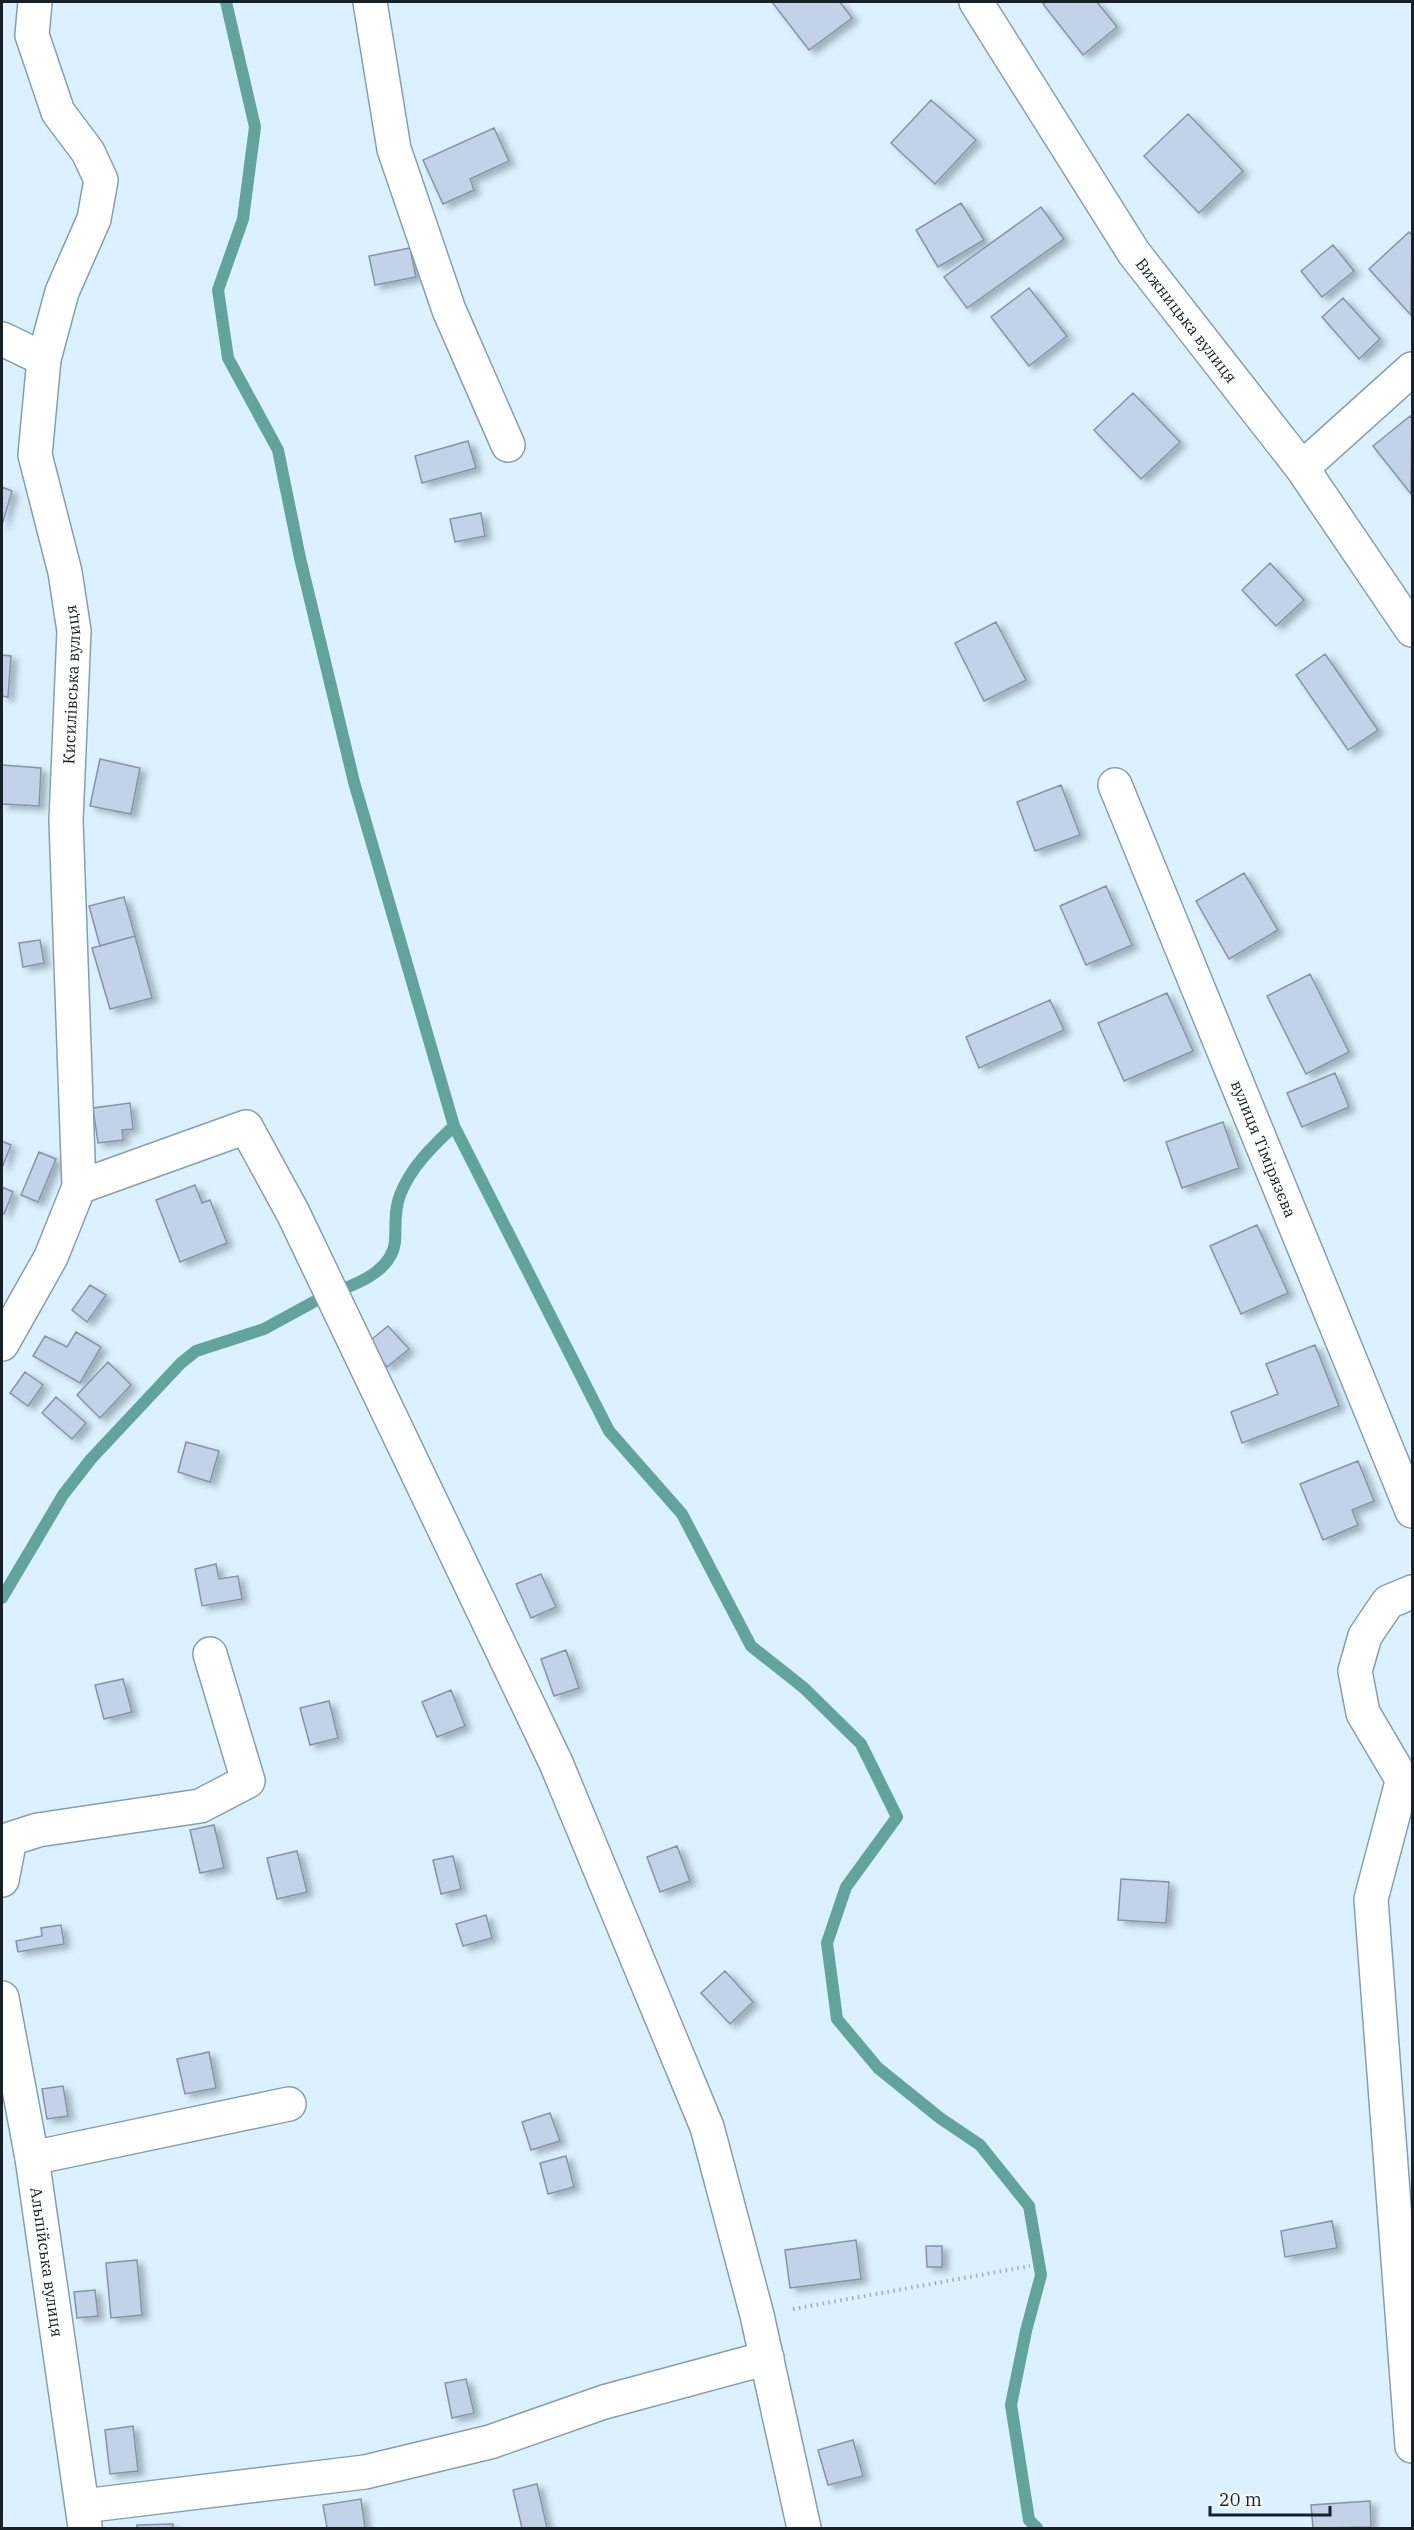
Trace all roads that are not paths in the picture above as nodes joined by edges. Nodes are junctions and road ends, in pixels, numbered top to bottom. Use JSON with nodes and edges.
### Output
{"nodes":[{"id":1,"x":35,"y":2,"type":"edge"},
{"id":2,"x":370,"y":2,"type":"edge"},
{"id":3,"x":976,"y":2,"type":"edge"},
{"id":4,"x":2,"y":339,"type":"edge"},
{"id":5,"x":44,"y":360,"type":"junction"},
{"id":6,"x":1413,"y":369,"type":"edge"},
{"id":7,"x":508,"y":445,"type":"dead end"},
{"id":8,"x":1302,"y":468,"type":"junction"},
{"id":9,"x":1413,"y":630,"type":"edge"},
{"id":10,"x":1114,"y":785,"type":"dead end"},
{"id":11,"x":79,"y":1187,"type":"junction"},
{"id":12,"x":2,"y":1344,"type":"edge"},
{"id":13,"x":1413,"y":1511,"type":"edge"},
{"id":14,"x":1413,"y":1592,"type":"edge"},
{"id":15,"x":210,"y":1654,"type":"dead end"},
{"id":16,"x":1408,"y":1787,"type":"edge"},
{"id":17,"x":2,"y":1880,"type":"edge"},
{"id":18,"x":2,"y":1998,"type":"edge"},
{"id":19,"x":289,"y":2104,"type":"dead end"},
{"id":20,"x":32,"y":2158,"type":"junction"},
{"id":21,"x":767,"y":2358,"type":"junction"},
{"id":22,"x":1413,"y":2446,"type":"edge"},
{"id":23,"x":84,"y":2517,"type":"edge"},
{"id":24,"x":804,"y":2529,"type":"edge"}],
"edges":[{"from":1,"to":5,"type":"street","name":"Кисилівська вулиця"},
{"from":2,"to":7,"type":"street"},
{"from":3,"to":8,"type":"street","name":"Вижницька вулиця"},
{"from":4,"to":5,"type":"street"},
{"from":5,"to":11,"type":"street","name":"Кисилівська вулиця"},
{"from":6,"to":8,"type":"street"},
{"from":8,"to":9,"type":"street","name":"Вижницька вулиця"},
{"from":10,"to":13,"type":"street","name":"вулиця Тімірязєва"},
{"from":11,"to":12,"type":"street","name":"Кисилівська вулиця"},
{"from":11,"to":21,"type":"street"},
{"from":14,"to":16,"type":"street"},
{"from":15,"to":17,"type":"street"},
{"from":16,"to":22,"type":"street"},
{"from":18,"to":20,"type":"street","name":"Альпійська вулиця"},
{"from":19,"to":20,"type":"street"},
{"from":20,"to":23,"type":"street","name":"Альпійська вулиця"},
{"from":21,"to":23,"type":"street"},
{"from":21,"to":24,"type":"street"}]}
